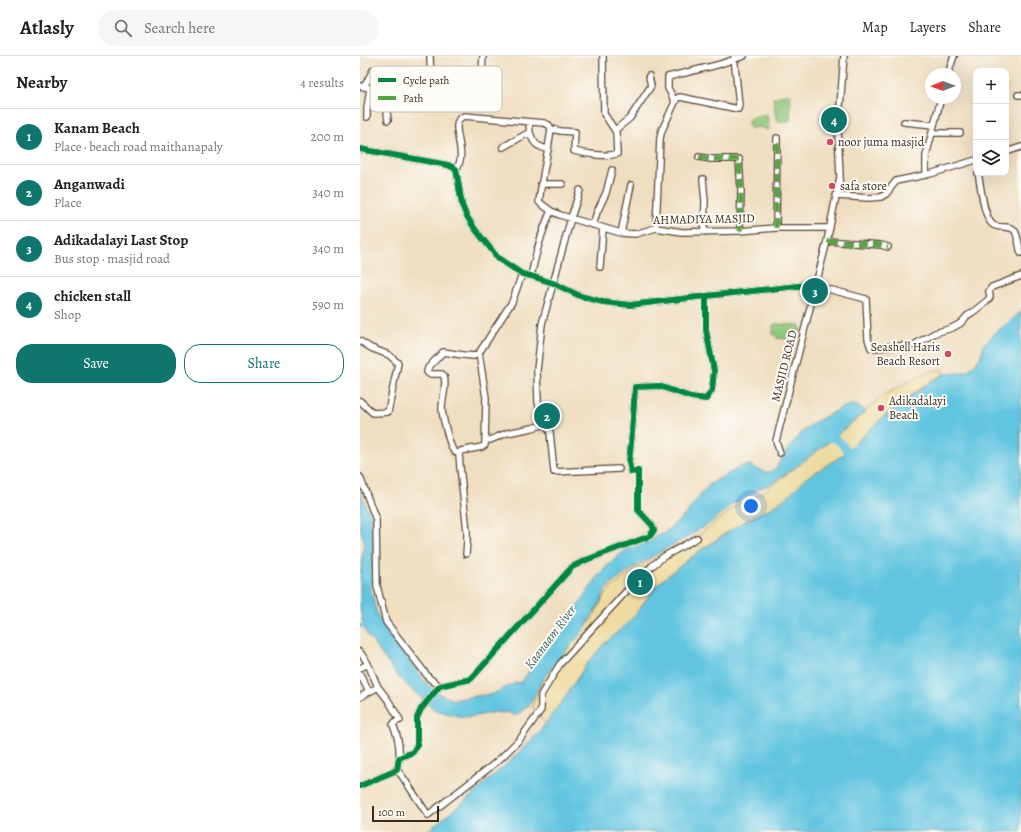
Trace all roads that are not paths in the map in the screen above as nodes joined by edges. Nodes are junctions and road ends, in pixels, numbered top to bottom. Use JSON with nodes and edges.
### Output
{"nodes":[{"id":1,"x":430,"y":56,"type":"edge"},
{"id":2,"x":483,"y":56,"type":"edge"},
{"id":3,"x":603,"y":56,"type":"edge"},
{"id":4,"x":744,"y":56,"type":"edge"},
{"id":5,"x":844,"y":56,"type":"edge"},
{"id":6,"x":954,"y":56,"type":"edge"},
{"id":7,"x":734,"y":58,"type":"edge"},
{"id":8,"x":430,"y":66,"type":"edge"},
{"id":9,"x":482,"y":66,"type":"edge"},
{"id":10,"x":950,"y":68,"type":"edge"},
{"id":11,"x":370,"y":76,"type":"edge"},
{"id":12,"x":649,"y":76,"type":"dead end"},
{"id":13,"x":365,"y":87,"type":"edge"},
{"id":14,"x":675,"y":102,"type":"junction"},
{"id":15,"x":939,"y":104,"type":"edge"},
{"id":16,"x":387,"y":112,"type":"edge"},
{"id":17,"x":367,"y":117,"type":"dead end"},
{"id":18,"x":388,"y":120,"type":"dead end"},
{"id":19,"x":530,"y":122,"type":"junction"},
{"id":20,"x":904,"y":122,"type":"dead end"},
{"id":21,"x":934,"y":125,"type":"junction"},
{"id":22,"x":551,"y":128,"type":"junction"},
{"id":23,"x":615,"y":130,"type":"junction"},
{"id":24,"x":530,"y":132,"type":"junction"},
{"id":25,"x":932,"y":132,"type":"junction"},
{"id":26,"x":960,"y":133,"type":"dead end"},
{"id":27,"x":777,"y":138,"type":"dead end"},
{"id":28,"x":502,"y":147,"type":"dead end"},
{"id":29,"x":1021,"y":147,"type":"edge"},
{"id":30,"x":360,"y":149,"type":"edge"},
{"id":31,"x":548,"y":150,"type":"junction"},
{"id":32,"x":1009,"y":151,"type":"edge"},
{"id":33,"x":699,"y":157,"type":"dead end"},
{"id":34,"x":973,"y":162,"type":"edge"},
{"id":35,"x":456,"y":169,"type":"junction"},
{"id":36,"x":612,"y":170,"type":"dead end"},
{"id":37,"x":926,"y":175,"type":"junction"},
{"id":38,"x":979,"y":176,"type":"edge"},
{"id":39,"x":703,"y":180,"type":"dead end"},
{"id":40,"x":541,"y":184,"type":"junction"},
{"id":41,"x":562,"y":184,"type":"dead end"},
{"id":42,"x":631,"y":185,"type":"dead end"},
{"id":43,"x":580,"y":190,"type":"dead end"},
{"id":44,"x":836,"y":196,"type":"junction"},
{"id":45,"x":551,"y":211,"type":"junction"},
{"id":46,"x":571,"y":218,"type":"junction"},
{"id":47,"x":594,"y":225,"type":"junction"},
{"id":48,"x":603,"y":228,"type":"junction"},
{"id":49,"x":656,"y":228,"type":"junction"},
{"id":50,"x":776,"y":228,"type":"junction"},
{"id":51,"x":830,"y":228,"type":"junction"},
{"id":52,"x":740,"y":231,"type":"junction"},
{"id":53,"x":704,"y":232,"type":"junction"},
{"id":54,"x":621,"y":233,"type":"junction"},
{"id":55,"x":827,"y":240,"type":"junction"},
{"id":56,"x":888,"y":247,"type":"dead end"},
{"id":57,"x":1021,"y":252,"type":"edge"},
{"id":58,"x":600,"y":267,"type":"dead end"},
{"id":59,"x":522,"y":274,"type":"junction"},
{"id":60,"x":531,"y":276,"type":"junction"},
{"id":61,"x":1021,"y":276,"type":"edge"},
{"id":62,"x":553,"y":283,"type":"junction"},
{"id":63,"x":816,"y":284,"type":"junction"},
{"id":64,"x":706,"y":296,"type":"junction"},
{"id":65,"x":360,"y":340,"type":"edge"},
{"id":66,"x":480,"y":353,"type":"junction"},
{"id":67,"x":360,"y":401,"type":"edge"},
{"id":68,"x":546,"y":424,"type":"junction"},
{"id":69,"x":485,"y":440,"type":"junction"},
{"id":70,"x":780,"y":452,"type":"dead end"},
{"id":71,"x":459,"y":454,"type":"junction"},
{"id":72,"x":618,"y":469,"type":"dead end"},
{"id":73,"x":360,"y":477,"type":"edge"},
{"id":74,"x":697,"y":538,"type":"dead end"},
{"id":75,"x":466,"y":554,"type":"dead end"},
{"id":76,"x":360,"y":652,"type":"edge"},
{"id":77,"x":368,"y":664,"type":"junction"},
{"id":78,"x":360,"y":668,"type":"edge"},
{"id":79,"x":360,"y":674,"type":"edge"},
{"id":80,"x":378,"y":687,"type":"junction"},
{"id":81,"x":439,"y":687,"type":"junction"},
{"id":82,"x":369,"y":692,"type":"junction"},
{"id":83,"x":360,"y":697,"type":"edge"},
{"id":84,"x":399,"y":758,"type":"junction"},
{"id":85,"x":397,"y":770,"type":"junction"},
{"id":86,"x":360,"y":786,"type":"edge"}],
"edges":[{"from":1,"to":8,"type":"street"},
{"from":2,"to":9,"type":"street"},
{"from":3,"to":23,"type":"street"},
{"from":4,"to":7,"type":"street"},
{"from":5,"to":44,"type":"street","name":"MASJID ROAD"},
{"from":6,"to":10,"type":"street"},
{"from":7,"to":14,"type":"street"},
{"from":7,"to":14,"type":"street"},
{"from":11,"to":13,"type":"street"},
{"from":12,"to":23,"type":"street"},
{"from":13,"to":17,"type":"street"},
{"from":14,"to":49,"type":"street"},
{"from":15,"to":21,"type":"street"},
{"from":16,"to":18,"type":"street"},
{"from":19,"to":22,"type":"street"},
{"from":19,"to":24,"type":"street"},
{"from":19,"to":35,"type":"street"},
{"from":20,"to":21,"type":"street"},
{"from":21,"to":25,"type":"street"},
{"from":22,"to":23,"type":"street"},
{"from":22,"to":31,"type":"street"},
{"from":24,"to":28,"type":"street"},
{"from":24,"to":31,"type":"street"},
{"from":25,"to":26,"type":"street"},
{"from":25,"to":37,"type":"street"},
{"from":27,"to":50,"type":"street"},
{"from":29,"to":32,"type":"street"},
{"from":30,"to":35,"type":"street"},
{"from":31,"to":40,"type":"street"},
{"from":33,"to":52,"type":"street"},
{"from":34,"to":37,"type":"street"},
{"from":35,"to":59,"type":"street"},
{"from":36,"to":47,"type":"street"},
{"from":37,"to":44,"type":"street"},
{"from":38,"to":57,"type":"street"},
{"from":39,"to":53,"type":"street"},
{"from":40,"to":41,"type":"street"},
{"from":40,"to":45,"type":"street"},
{"from":42,"to":54,"type":"street"},
{"from":43,"to":46,"type":"street"},
{"from":44,"to":51,"type":"street","name":"MASJID ROAD"},
{"from":45,"to":46,"type":"street","name":"AHMADIYA MASJID"},
{"from":45,"to":60,"type":"street"},
{"from":46,"to":47,"type":"street","name":"AHMADIYA MASJID"},
{"from":46,"to":62,"type":"street"},
{"from":47,"to":48,"type":"street","name":"AHMADIYA MASJID"},
{"from":48,"to":54,"type":"street","name":"AHMADIYA MASJID"},
{"from":48,"to":58,"type":"street"},
{"from":49,"to":53,"type":"street","name":"AHMADIYA MASJID"},
{"from":49,"to":54,"type":"street","name":"AHMADIYA MASJID"},
{"from":50,"to":51,"type":"street","name":"AHMADIYA MASJID"},
{"from":50,"to":52,"type":"street","name":"AHMADIYA MASJID"},
{"from":51,"to":55,"type":"street","name":"MASJID ROAD"},
{"from":52,"to":53,"type":"street","name":"AHMADIYA MASJID"},
{"from":55,"to":56,"type":"street"},
{"from":55,"to":63,"type":"street","name":"MASJID ROAD"},
{"from":59,"to":60,"type":"street"},
{"from":59,"to":66,"type":"street"},
{"from":60,"to":62,"type":"street"},
{"from":61,"to":63,"type":"street"},
{"from":62,"to":64,"type":"street"},
{"from":62,"to":68,"type":"street"},
{"from":63,"to":64,"type":"street"},
{"from":63,"to":70,"type":"street","name":"MASJID ROAD"},
{"from":64,"to":81,"type":"street"},
{"from":65,"to":67,"type":"street"},
{"from":66,"to":69,"type":"street"},
{"from":66,"to":71,"type":"street"},
{"from":68,"to":69,"type":"street"},
{"from":68,"to":72,"type":"street"},
{"from":69,"to":71,"type":"street"},
{"from":71,"to":75,"type":"street"},
{"from":73,"to":81,"type":"street"},
{"from":74,"to":85,"type":"street"},
{"from":76,"to":77,"type":"street"},
{"from":77,"to":78,"type":"street"},
{"from":77,"to":80,"type":"street"},
{"from":79,"to":82,"type":"street"},
{"from":80,"to":82,"type":"street"},
{"from":80,"to":84,"type":"street"},
{"from":81,"to":84,"type":"street"},
{"from":82,"to":83,"type":"street"},
{"from":84,"to":85,"type":"street"},
{"from":85,"to":86,"type":"street"}]}
